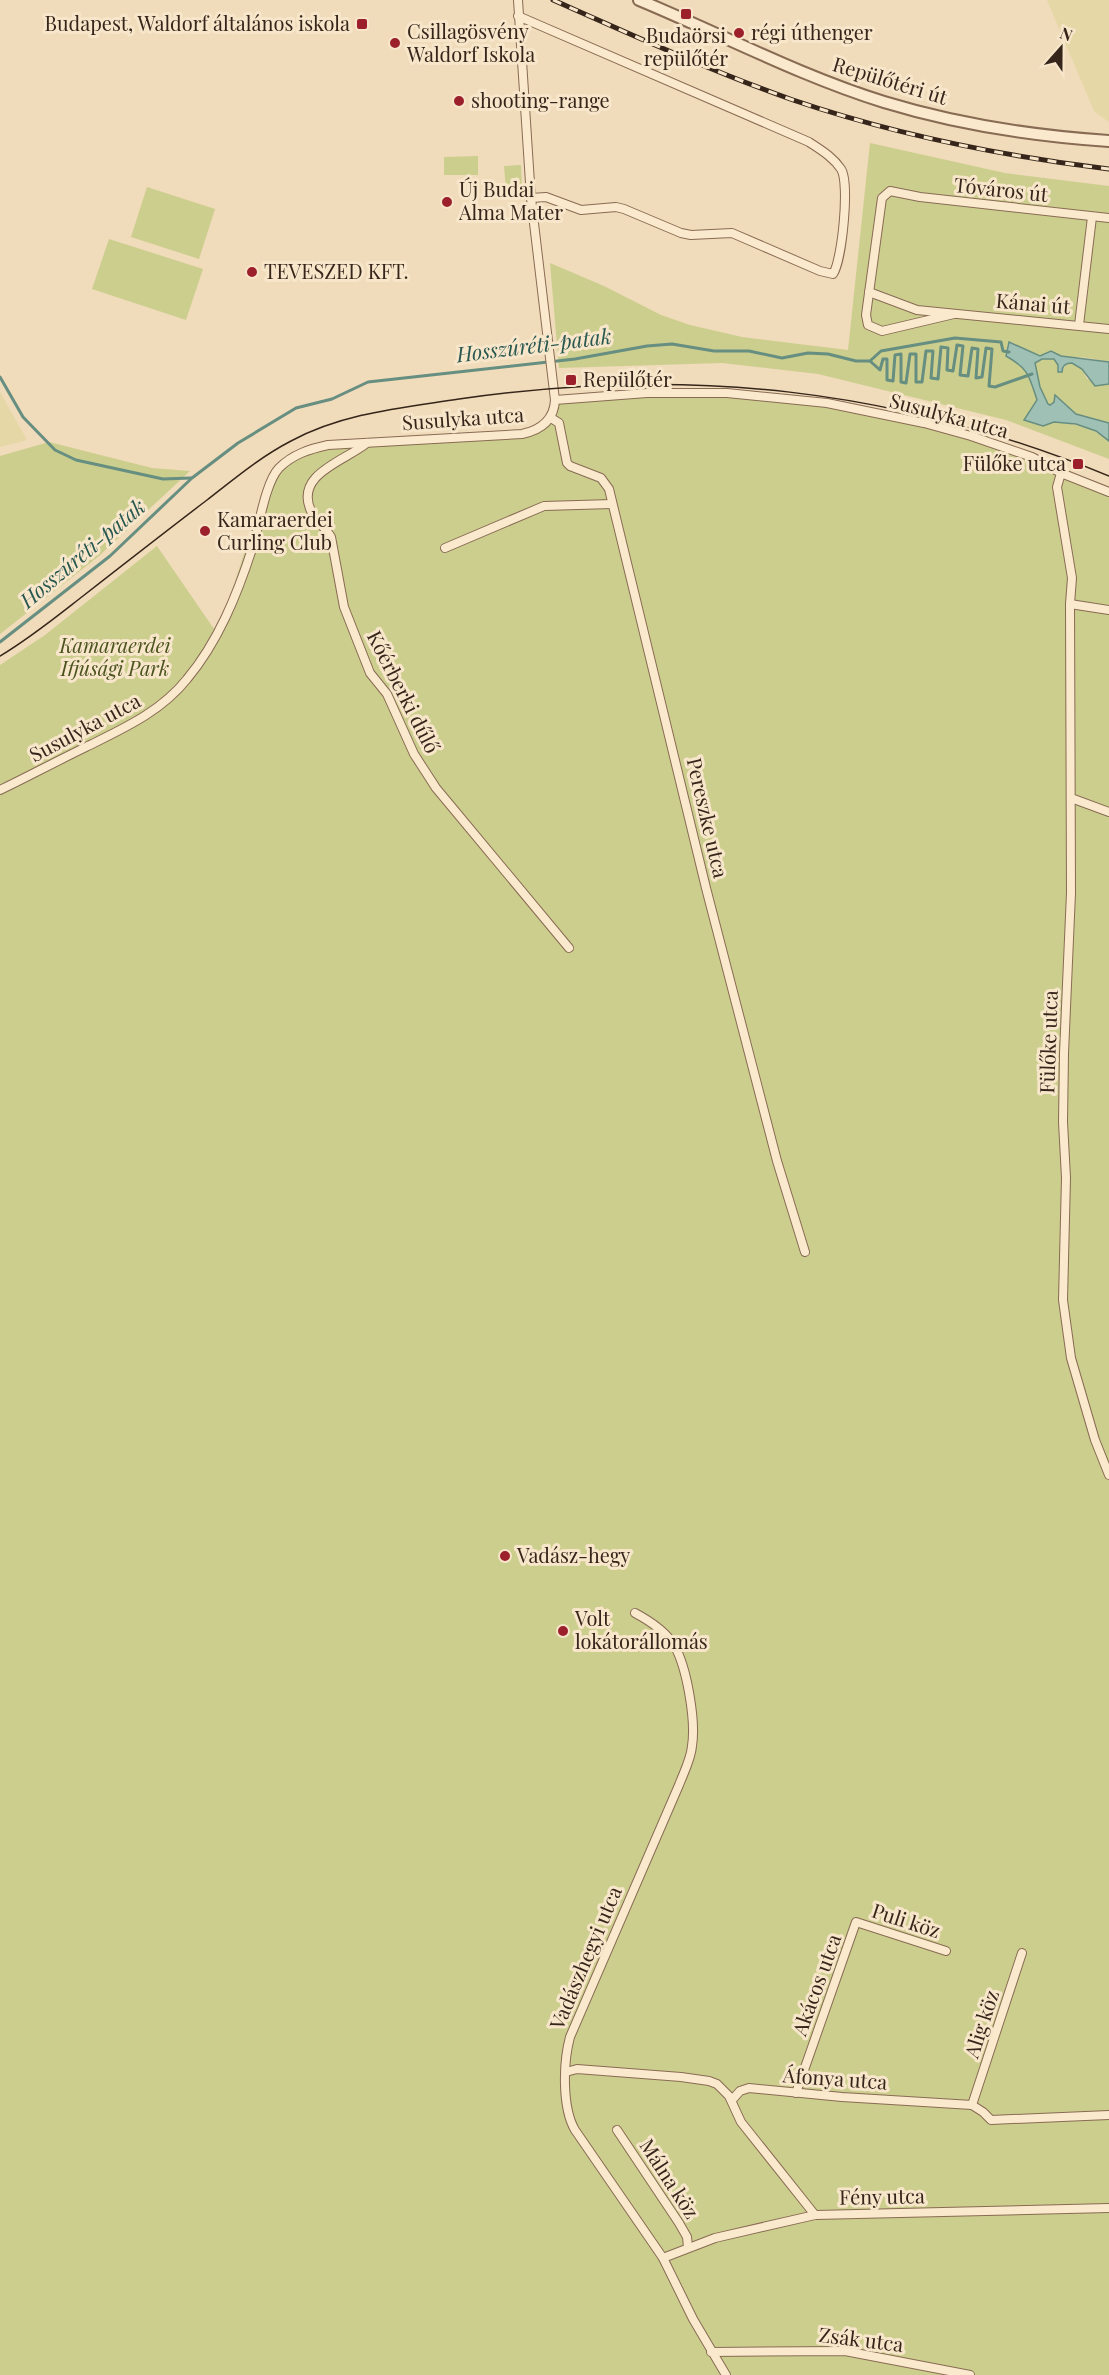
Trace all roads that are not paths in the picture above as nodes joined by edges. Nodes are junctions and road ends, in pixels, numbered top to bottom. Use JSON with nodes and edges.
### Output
{"nodes":[{"id":1,"x":518,"y":0,"type":"edge"},
{"id":2,"x":639,"y":0,"type":"edge"},
{"id":3,"x":518,"y":16,"type":"junction"},
{"id":4,"x":1109,"y":141,"type":"edge"},
{"id":5,"x":531,"y":198,"type":"junction"},
{"id":6,"x":1092,"y":217,"type":"junction"},
{"id":7,"x":1109,"y":218,"type":"edge"},
{"id":8,"x":869,"y":292,"type":"junction"},
{"id":9,"x":954,"y":314,"type":"junction"},
{"id":10,"x":1079,"y":324,"type":"junction"},
{"id":11,"x":1109,"y":329,"type":"edge"},
{"id":12,"x":555,"y":400,"type":"junction"},
{"id":13,"x":551,"y":418,"type":"junction"},
{"id":14,"x":368,"y":442,"type":"junction"},
{"id":15,"x":1061,"y":472,"type":"junction"},
{"id":16,"x":1109,"y":492,"type":"edge"},
{"id":17,"x":612,"y":504,"type":"junction"},
{"id":18,"x":445,"y":548,"type":"dead end"},
{"id":19,"x":1070,"y":604,"type":"junction"},
{"id":20,"x":1109,"y":610,"type":"edge"},
{"id":21,"x":0,"y":790,"type":"edge"},
{"id":22,"x":1071,"y":798,"type":"junction"},
{"id":23,"x":1109,"y":812,"type":"edge"},
{"id":24,"x":569,"y":948,"type":"dead end"},
{"id":25,"x":805,"y":1252,"type":"dead end"},
{"id":26,"x":1109,"y":1475,"type":"edge"},
{"id":27,"x":635,"y":1612,"type":"dead end"},
{"id":28,"x":856,"y":1922,"type":"joint"},
{"id":29,"x":946,"y":1951,"type":"dead end"},
{"id":30,"x":1022,"y":1953,"type":"dead end"},
{"id":31,"x":566,"y":2072,"type":"junction"},
{"id":32,"x":796,"y":2093,"type":"junction"},
{"id":33,"x":732,"y":2100,"type":"junction"},
{"id":34,"x":972,"y":2105,"type":"junction"},
{"id":35,"x":1109,"y":2115,"type":"edge"},
{"id":36,"x":617,"y":2130,"type":"dead end"},
{"id":37,"x":1109,"y":2208,"type":"edge"},
{"id":38,"x":815,"y":2215,"type":"junction"},
{"id":39,"x":688,"y":2247,"type":"junction"},
{"id":40,"x":663,"y":2258,"type":"junction"},
{"id":41,"x":711,"y":2352,"type":"junction"},
{"id":42,"x":726,"y":2375,"type":"edge"},
{"id":43,"x":970,"y":2375,"type":"edge"}],
"edges":[{"from":1,"to":3,"type":"street"},
{"from":2,"to":4,"type":"street","name":"Repülőtéri út"},
{"from":3,"to":5,"type":"street"},
{"from":3,"to":5,"type":"street"},
{"from":5,"to":12,"type":"street"},
{"from":6,"to":7,"type":"street","name":"Tóváros út"},
{"from":6,"to":8,"type":"street","name":"Tóváros út"},
{"from":6,"to":10,"type":"street"},
{"from":8,"to":9,"type":"street","name":"Kánai út"},
{"from":8,"to":9,"type":"street","name":"Kánai út"},
{"from":9,"to":10,"type":"street","name":"Kánai út"},
{"from":10,"to":11,"type":"street","name":"Kánai út"},
{"from":12,"to":13,"type":"street","name":"Susulyka utca"},
{"from":12,"to":15,"type":"street","name":"Susulyka utca"},
{"from":13,"to":14,"type":"street","name":"Susulyka utca"},
{"from":13,"to":17,"type":"street","name":"Pereszke utca"},
{"from":14,"to":21,"type":"street","name":"Susulyka utca"},
{"from":14,"to":24,"type":"street","name":"Kőérberki dűlő"},
{"from":15,"to":16,"type":"street","name":"Susulyka utca"},
{"from":15,"to":19,"type":"street","name":"Fülőke utca"},
{"from":17,"to":18,"type":"street"},
{"from":17,"to":25,"type":"street","name":"Pereszke utca"},
{"from":19,"to":20,"type":"street"},
{"from":19,"to":22,"type":"street","name":"Fülőke utca"},
{"from":22,"to":23,"type":"street"},
{"from":22,"to":26,"type":"street","name":"Fülőke utca"},
{"from":27,"to":31,"type":"street","name":"Vadászhegyi utca"},
{"from":28,"to":29,"type":"street","name":"Puli köz"},
{"from":28,"to":32,"type":"street","name":"Akácos utca"},
{"from":30,"to":34,"type":"street","name":"Alig köz"},
{"from":31,"to":33,"type":"street"},
{"from":31,"to":40,"type":"street","name":"Vadászhegyi utca"},
{"from":32,"to":33,"type":"street","name":"Áfonya utca"},
{"from":32,"to":34,"type":"street","name":"Áfonya utca"},
{"from":33,"to":38,"type":"street"},
{"from":34,"to":35,"type":"street","name":"Áfonya utca"},
{"from":36,"to":39,"type":"street","name":"Málna köz"},
{"from":37,"to":38,"type":"street","name":"Fény utca"},
{"from":38,"to":39,"type":"street","name":"Fény utca"},
{"from":39,"to":40,"type":"street","name":"Fény utca"},
{"from":40,"to":41,"type":"street","name":"Vadászhegyi utca"},
{"from":41,"to":42,"type":"street","name":"Vadászhegyi utca"},
{"from":41,"to":43,"type":"street","name":"Zsák utca"}]}
